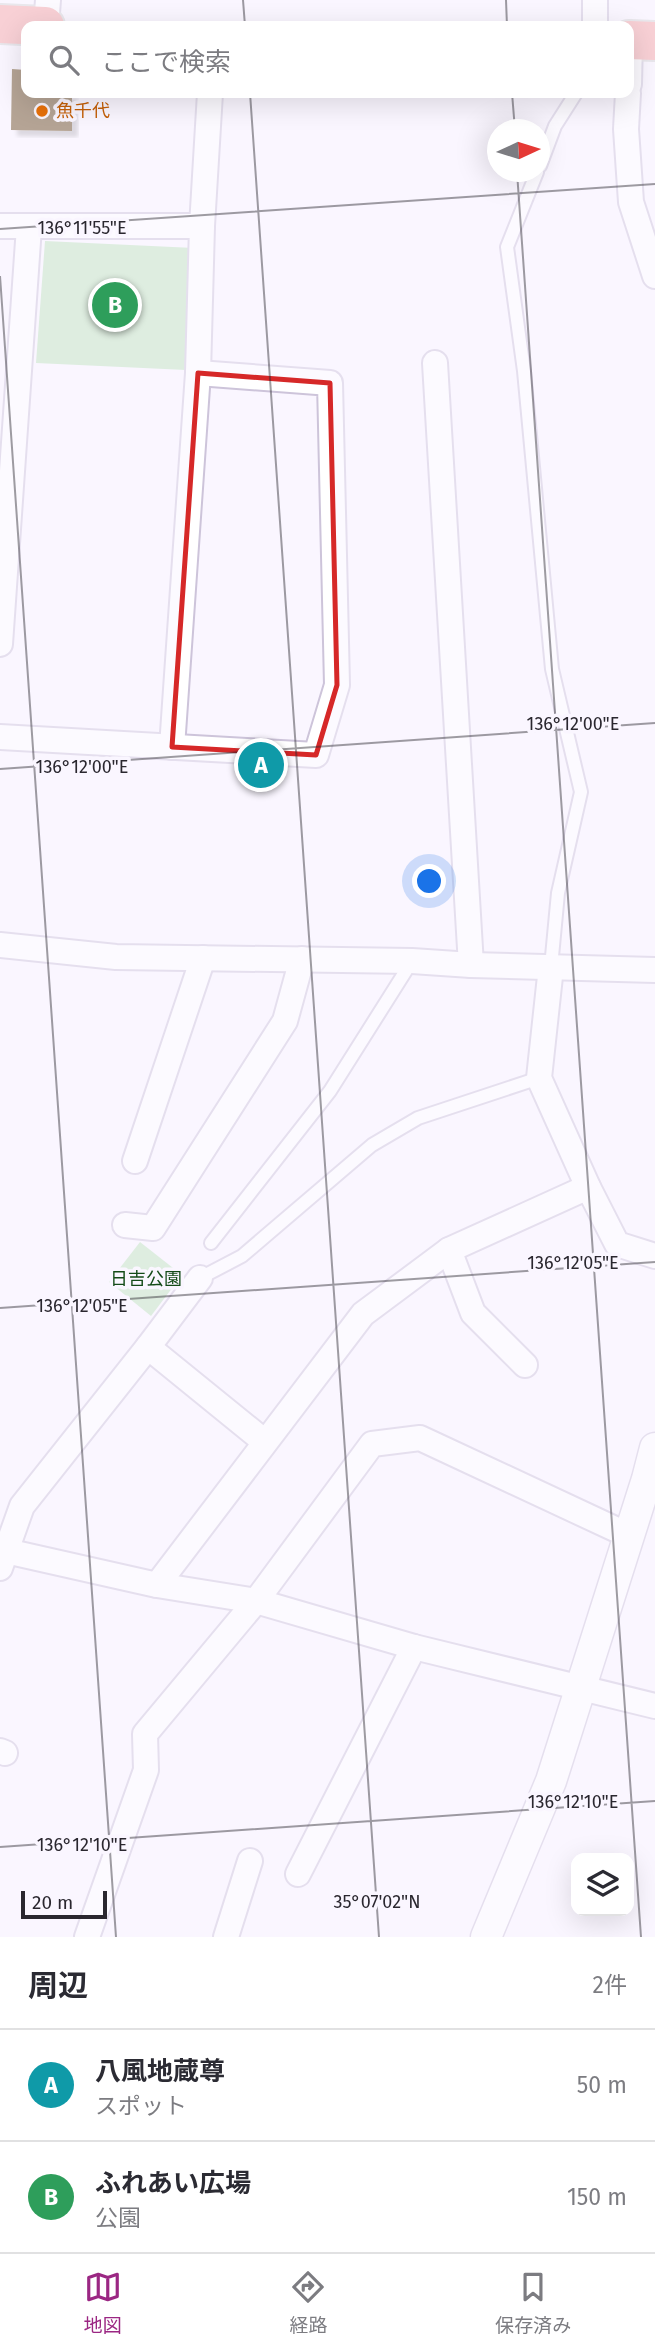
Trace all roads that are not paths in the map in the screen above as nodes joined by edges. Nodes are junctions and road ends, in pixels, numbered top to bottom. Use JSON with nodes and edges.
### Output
{"nodes":[{"id":1,"x":48,"y":0,"type":"edge"},
{"id":2,"x":595,"y":0,"type":"edge"},
{"id":3,"x":46,"y":21,"type":"edge"},
{"id":4,"x":595,"y":21,"type":"edge"},
{"id":5,"x":0,"y":24,"type":"edge"},
{"id":6,"x":21,"y":25,"type":"edge"},
{"id":7,"x":638,"y":40,"type":"edge"},
{"id":8,"x":634,"y":60,"type":"edge"},
{"id":9,"x":210,"y":98,"type":"edge"},
{"id":10,"x":573,"y":98,"type":"edge"},
{"id":11,"x":628,"y":98,"type":"edge"},
{"id":12,"x":550,"y":139,"type":"edge"},
{"id":13,"x":533,"y":182,"type":"edge"},
{"id":14,"x":0,"y":226,"type":"edge"},
{"id":15,"x":202,"y":226,"type":"junction"},
{"id":16,"x":29,"y":227,"type":"junction"},
{"id":17,"x":655,"y":276,"type":"edge"},
{"id":18,"x":435,"y":363,"type":"dead end"},
{"id":19,"x":198,"y":373,"type":"junction"},
{"id":20,"x":0,"y":644,"type":"edge"},
{"id":21,"x":0,"y":737,"type":"edge"},
{"id":22,"x":172,"y":747,"type":"junction"},
{"id":23,"x":0,"y":945,"type":"edge"},
{"id":24,"x":203,"y":958,"type":"junction"},
{"id":25,"x":302,"y":959,"type":"junction"},
{"id":26,"x":412,"y":961,"type":"junction"},
{"id":27,"x":471,"y":965,"type":"junction"},
{"id":28,"x":551,"y":967,"type":"junction"},
{"id":29,"x":655,"y":970,"type":"edge"},
{"id":30,"x":539,"y":1078,"type":"junction"},
{"id":31,"x":135,"y":1161,"type":"dead end"},
{"id":32,"x":588,"y":1187,"type":"junction"},
{"id":33,"x":125,"y":1226,"type":"dead end"},
{"id":34,"x":211,"y":1244,"type":"dead end"},
{"id":35,"x":449,"y":1250,"type":"junction"},
{"id":36,"x":655,"y":1256,"type":"edge"},
{"id":37,"x":200,"y":1279,"type":"joint"},
{"id":38,"x":148,"y":1347,"type":"junction"},
{"id":39,"x":526,"y":1365,"type":"dead end"},
{"id":40,"x":265,"y":1442,"type":"junction"},
{"id":41,"x":655,"y":1448,"type":"edge"},
{"id":42,"x":629,"y":1536,"type":"junction"},
{"id":43,"x":3,"y":1560,"type":"edge"},
{"id":44,"x":157,"y":1584,"type":"junction"},
{"id":45,"x":256,"y":1601,"type":"junction"},
{"id":46,"x":414,"y":1647,"type":"junction"},
{"id":47,"x":580,"y":1687,"type":"junction"},
{"id":48,"x":655,"y":1706,"type":"edge"},
{"id":49,"x":250,"y":1861,"type":"dead end"},
{"id":50,"x":298,"y":1874,"type":"dead end"},
{"id":51,"x":88,"y":1937,"type":"edge"},
{"id":52,"x":226,"y":1937,"type":"edge"},
{"id":53,"x":486,"y":1937,"type":"edge"}],
"edges":[{"from":1,"to":3,"type":"street"},
{"from":2,"to":4,"type":"street"},
{"from":5,"to":6,"type":"main road"},
{"from":7,"to":8,"type":"street"},
{"from":9,"to":15,"type":"street"},
{"from":10,"to":12,"type":"lane"},
{"from":11,"to":17,"type":"street"},
{"from":13,"to":28,"type":"lane"},
{"from":14,"to":16,"type":"street"},
{"from":15,"to":16,"type":"street"},
{"from":15,"to":19,"type":"street"},
{"from":16,"to":20,"type":"street"},
{"from":18,"to":27,"type":"street"},
{"from":19,"to":22,"type":"street"},
{"from":19,"to":22,"type":"street"},
{"from":21,"to":22,"type":"street"},
{"from":23,"to":24,"type":"street"},
{"from":24,"to":25,"type":"street"},
{"from":24,"to":31,"type":"street"},
{"from":25,"to":26,"type":"street"},
{"from":25,"to":33,"type":"street"},
{"from":26,"to":27,"type":"street"},
{"from":26,"to":34,"type":"lane"},
{"from":27,"to":28,"type":"street"},
{"from":28,"to":29,"type":"street"},
{"from":28,"to":30,"type":"street"},
{"from":30,"to":32,"type":"street"},
{"from":30,"to":37,"type":"lane"},
{"from":32,"to":35,"type":"street"},
{"from":32,"to":36,"type":"street"},
{"from":35,"to":39,"type":"street"},
{"from":35,"to":40,"type":"street"},
{"from":37,"to":38,"type":"street"},
{"from":38,"to":40,"type":"street"},
{"from":38,"to":43,"type":"street"},
{"from":40,"to":44,"type":"street"},
{"from":41,"to":42,"type":"street"},
{"from":42,"to":45,"type":"street"},
{"from":42,"to":47,"type":"street"},
{"from":43,"to":44,"type":"street"},
{"from":44,"to":45,"type":"street"},
{"from":45,"to":46,"type":"street"},
{"from":45,"to":51,"type":"street"},
{"from":46,"to":47,"type":"street"},
{"from":46,"to":50,"type":"street"},
{"from":47,"to":48,"type":"street"},
{"from":47,"to":53,"type":"street"},
{"from":49,"to":52,"type":"street"}]}
